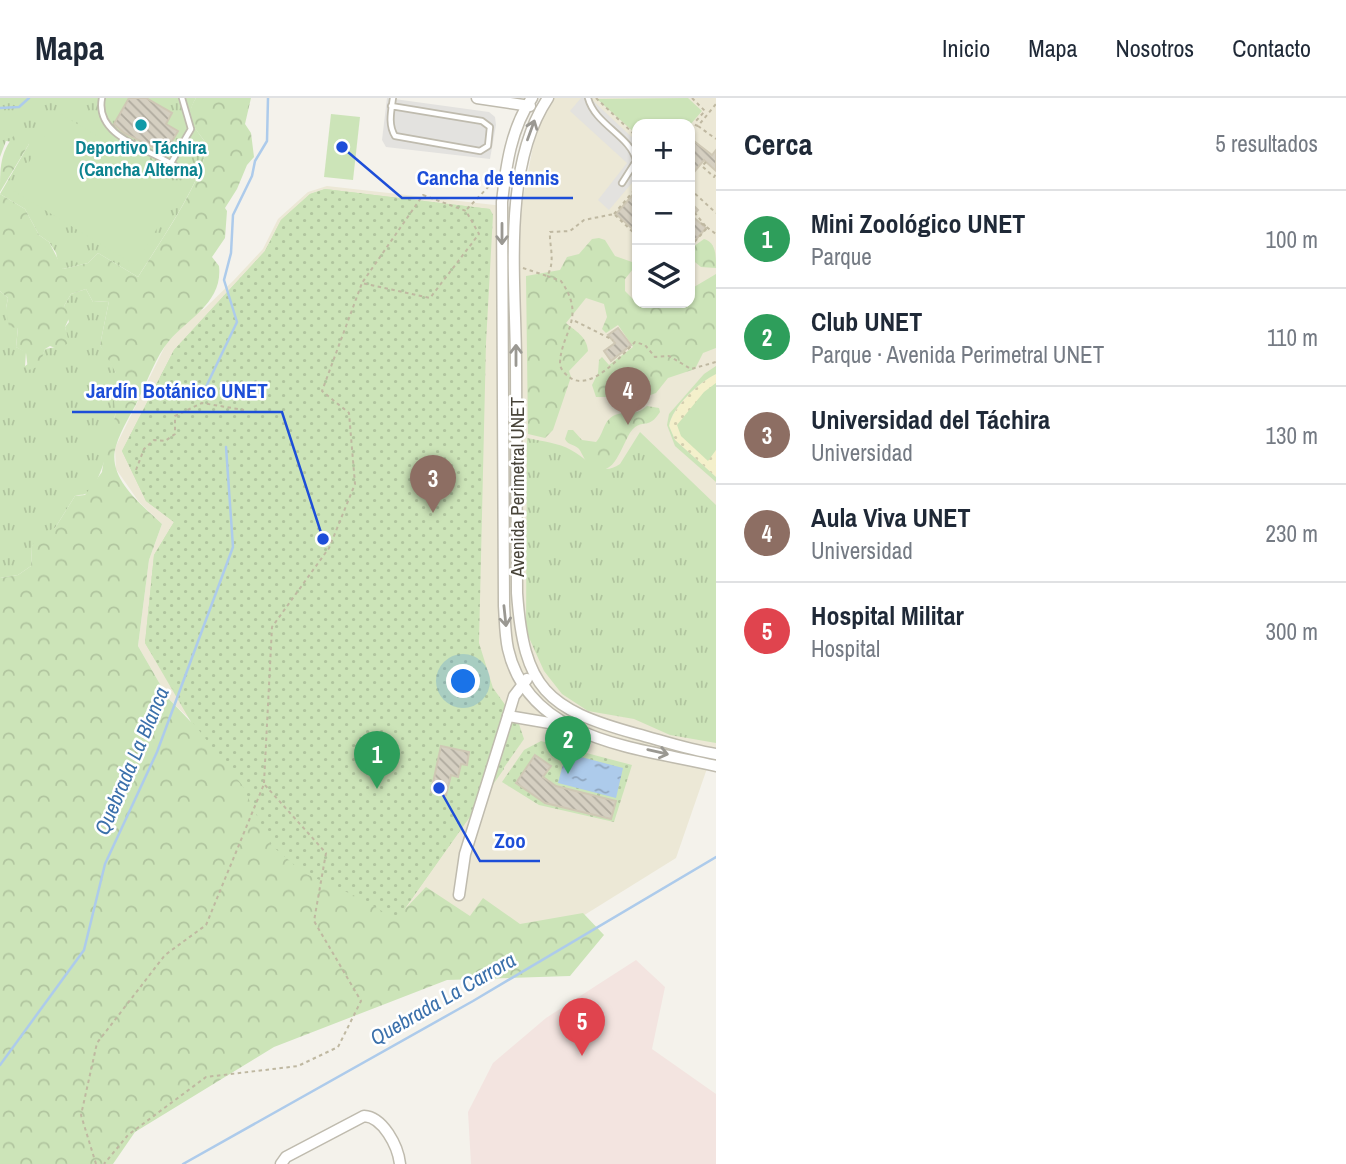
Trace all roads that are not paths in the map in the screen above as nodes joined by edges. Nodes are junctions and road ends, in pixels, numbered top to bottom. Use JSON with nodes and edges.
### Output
{"nodes":[{"id":1,"x":102,"y":98,"type":"edge"},
{"id":2,"x":182,"y":98,"type":"edge"},
{"id":3,"x":393,"y":98,"type":"edge"},
{"id":4,"x":477,"y":98,"type":"edge"},
{"id":5,"x":548,"y":98,"type":"edge"},
{"id":6,"x":587,"y":98,"type":"edge"},
{"id":7,"x":529,"y":102,"type":"edge"},
{"id":8,"x":391,"y":106,"type":"junction"},
{"id":9,"x":541,"y":109,"type":"junction"},
{"id":10,"x":171,"y":163,"type":"junction"},
{"id":11,"x":177,"y":167,"type":"dead end"},
{"id":12,"x":622,"y":183,"type":"dead end"},
{"id":13,"x":533,"y":674,"type":"junction"},
{"id":14,"x":523,"y":683,"type":"junction"},
{"id":15,"x":508,"y":716,"type":"junction"},
{"id":16,"x":566,"y":726,"type":"junction"},
{"id":17,"x":716,"y":754,"type":"edge"},
{"id":18,"x":716,"y":766,"type":"edge"},
{"id":19,"x":459,"y":895,"type":"dead end"},
{"id":20,"x":281,"y":1164,"type":"edge"},
{"id":21,"x":400,"y":1164,"type":"edge"}],
"edges":[{"from":1,"to":10,"type":"lane"},
{"from":2,"to":10,"type":"lane"},
{"from":3,"to":8,"type":"lane"},
{"from":4,"to":7,"type":"street"},
{"from":5,"to":9,"type":"street","name":"Avenida Perimetral UNET"},
{"from":6,"to":12,"type":"lane"},
{"from":7,"to":9,"type":"street"},
{"from":7,"to":14,"type":"street","one_way":true},
{"from":8,"to":8,"type":"lane"},
{"from":13,"to":9,"type":"street","name":"Avenida Perimetral UNET","one_way":true},
{"from":10,"to":11,"type":"lane"},
{"from":13,"to":14,"type":"street"},
{"from":13,"to":17,"type":"street","name":"Avenida Perimetral UNET"},
{"from":14,"to":15,"type":"street"},
{"from":14,"to":16,"type":"street"},
{"from":15,"to":16,"type":"street"},
{"from":15,"to":19,"type":"street"},
{"from":16,"to":18,"type":"street","one_way":true},
{"from":20,"to":21,"type":"street"}]}
